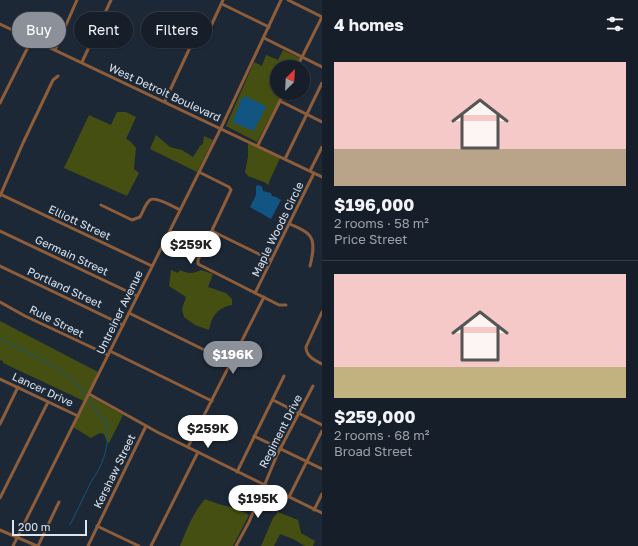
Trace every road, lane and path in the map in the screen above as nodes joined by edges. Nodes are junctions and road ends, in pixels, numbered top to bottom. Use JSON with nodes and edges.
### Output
{"nodes":[{"id":1,"x":77,"y":0,"type":"edge"},
{"id":2,"x":111,"y":0,"type":"edge"},
{"id":3,"x":281,"y":0,"type":"edge"},
{"id":4,"x":288,"y":0,"type":"edge"},
{"id":5,"x":222,"y":2,"type":"edge"},
{"id":6,"x":322,"y":17,"type":"edge"},
{"id":7,"x":0,"y":24,"type":"edge"},
{"id":8,"x":212,"y":24,"type":"edge"},
{"id":9,"x":269,"y":27,"type":"junction"},
{"id":10,"x":12,"y":30,"type":"edge"},
{"id":11,"x":264,"y":38,"type":"junction"},
{"id":12,"x":28,"y":48,"type":"edge"},
{"id":13,"x":51,"y":48,"type":"edge"},
{"id":14,"x":189,"y":48,"type":"edge"},
{"id":15,"x":55,"y":50,"type":"junction"},
{"id":16,"x":302,"y":58,"type":"junction"},
{"id":17,"x":82,"y":62,"type":"junction"},
{"id":18,"x":322,"y":67,"type":"edge"},
{"id":19,"x":58,"y":76,"type":"dead end"},
{"id":20,"x":322,"y":83,"type":"edge"},
{"id":21,"x":165,"y":101,"type":"junction"},
{"id":22,"x":280,"y":101,"type":"joint"},
{"id":23,"x":0,"y":103,"type":"edge"},
{"id":24,"x":306,"y":114,"type":"junction"},
{"id":25,"x":322,"y":122,"type":"edge"},
{"id":26,"x":221,"y":128,"type":"junction"},
{"id":27,"x":258,"y":146,"type":"junction"},
{"id":28,"x":322,"y":147,"type":"edge"},
{"id":29,"x":285,"y":159,"type":"junction"},
{"id":30,"x":310,"y":171,"type":"junction"},
{"id":31,"x":199,"y":172,"type":"junction"},
{"id":32,"x":314,"y":173,"type":"junction"},
{"id":33,"x":322,"y":177,"type":"edge"},
{"id":34,"x":0,"y":195,"type":"edge"},
{"id":35,"x":101,"y":205,"type":"dead end"},
{"id":36,"x":180,"y":210,"type":"junction"},
{"id":37,"x":290,"y":224,"type":"junction"},
{"id":38,"x":0,"y":231,"type":"edge"},
{"id":39,"x":212,"y":231,"type":"junction"},
{"id":40,"x":272,"y":260,"type":"junction"},
{"id":41,"x":0,"y":266,"type":"edge"},
{"id":42,"x":152,"y":266,"type":"junction"},
{"id":43,"x":310,"y":266,"type":"dead end"},
{"id":44,"x":256,"y":293,"type":"junction"},
{"id":45,"x":137,"y":296,"type":"junction"},
{"id":46,"x":264,"y":297,"type":"junction"},
{"id":47,"x":0,"y":302,"type":"edge"},
{"id":48,"x":286,"y":305,"type":"dead end"},
{"id":49,"x":322,"y":312,"type":"edge"},
{"id":50,"x":128,"y":313,"type":"junction"},
{"id":51,"x":123,"y":325,"type":"junction"},
{"id":52,"x":110,"y":351,"type":"junction"},
{"id":53,"x":108,"y":355,"type":"junction"},
{"id":54,"x":231,"y":362,"type":"junction"},
{"id":55,"x":322,"y":364,"type":"edge"},
{"id":56,"x":284,"y":376,"type":"dead end"},
{"id":57,"x":0,"y":379,"type":"edge"},
{"id":58,"x":313,"y":386,"type":"dead end"},
{"id":59,"x":18,"y":388,"type":"junction"},
{"id":60,"x":89,"y":394,"type":"junction"},
{"id":61,"x":273,"y":400,"type":"junction"},
{"id":62,"x":212,"y":401,"type":"junction"},
{"id":63,"x":48,"y":402,"type":"junction"},
{"id":64,"x":298,"y":414,"type":"junction"},
{"id":65,"x":78,"y":416,"type":"junction"},
{"id":66,"x":0,"y":424,"type":"edge"},
{"id":67,"x":322,"y":425,"type":"edge"},
{"id":68,"x":146,"y":426,"type":"junction"},
{"id":69,"x":322,"y":431,"type":"edge"},
{"id":70,"x":254,"y":436,"type":"junction"},
{"id":71,"x":188,"y":447,"type":"junction"},
{"id":72,"x":281,"y":449,"type":"junction"},
{"id":73,"x":198,"y":452,"type":"junction"},
{"id":74,"x":307,"y":461,"type":"junction"},
{"id":75,"x":322,"y":469,"type":"edge"},
{"id":76,"x":237,"y":472,"type":"junction"},
{"id":77,"x":264,"y":485,"type":"junction"},
{"id":78,"x":322,"y":494,"type":"edge"},
{"id":79,"x":289,"y":497,"type":"junction"},
{"id":80,"x":0,"y":498,"type":"edge"},
{"id":81,"x":59,"y":502,"type":"dead end"},
{"id":82,"x":314,"y":510,"type":"junction"},
{"id":83,"x":322,"y":514,"type":"edge"},
{"id":84,"x":98,"y":526,"type":"junction"},
{"id":85,"x":0,"y":530,"type":"edge"},
{"id":86,"x":17,"y":537,"type":"junction"},
{"id":87,"x":13,"y":546,"type":"edge"},
{"id":88,"x":37,"y":546,"type":"edge"},
{"id":89,"x":88,"y":546,"type":"edge"},
{"id":90,"x":139,"y":546,"type":"edge"},
{"id":91,"x":151,"y":546,"type":"edge"},
{"id":92,"x":236,"y":546,"type":"edge"}],
"edges":[{"from":1,"to":15,"type":"street"},
{"from":2,"to":17,"type":"street"},
{"from":3,"to":9,"type":"street","name":"Untreiner Avenue"},
{"from":4,"to":6,"type":"street"},
{"from":5,"to":8,"type":"street"},
{"from":5,"to":9,"type":"street"},
{"from":6,"to":16,"type":"street"},
{"from":7,"to":10,"type":"street","name":"West Detroit Boulevard"},
{"from":9,"to":11,"type":"street","name":"Untreiner Avenue"},
{"from":11,"to":16,"type":"street"},
{"from":11,"to":26,"type":"street","name":"Untreiner Avenue"},
{"from":12,"to":23,"type":"street"},
{"from":13,"to":15,"type":"street","name":"West Detroit Boulevard"},
{"from":14,"to":21,"type":"street"},
{"from":15,"to":17,"type":"street","name":"West Detroit Boulevard"},
{"from":16,"to":18,"type":"street"},
{"from":17,"to":21,"type":"street","name":"West Detroit Boulevard"},
{"from":19,"to":34,"type":"street"},
{"from":20,"to":24,"type":"street"},
{"from":21,"to":26,"type":"street","name":"West Detroit Boulevard"},
{"from":22,"to":24,"type":"street"},
{"from":22,"to":27,"type":"street"},
{"from":24,"to":25,"type":"street"},
{"from":24,"to":29,"type":"street"},
{"from":26,"to":27,"type":"street","name":"West Detroit Boulevard"},
{"from":26,"to":31,"type":"street","name":"Untreiner Avenue"},
{"from":27,"to":29,"type":"street","name":"West Detroit Boulevard"},
{"from":28,"to":30,"type":"street"},
{"from":29,"to":30,"type":"street","name":"West Detroit Boulevard"},
{"from":30,"to":32,"type":"street","name":"West Detroit Boulevard"},
{"from":31,"to":36,"type":"street","name":"Untreiner Avenue"},
{"from":31,"to":39,"type":"street","name":"Maple Woods Circle"},
{"from":32,"to":33,"type":"street","name":"West Detroit Boulevard"},
{"from":32,"to":37,"type":"street","name":"Maple Woods Circle"},
{"from":34,"to":42,"type":"street","name":"Elliott Street"},
{"from":35,"to":36,"type":"street"},
{"from":36,"to":42,"type":"street","name":"Untreiner Avenue"},
{"from":37,"to":40,"type":"street","name":"Maple Woods Circle"},
{"from":37,"to":43,"type":"street"},
{"from":38,"to":45,"type":"street","name":"Germain Street"},
{"from":39,"to":40,"type":"street"},
{"from":39,"to":44,"type":"street","name":"Maple Woods Circle"},
{"from":40,"to":44,"type":"street","name":"Maple Woods Circle"},
{"from":41,"to":51,"type":"street","name":"Portland Street"},
{"from":42,"to":45,"type":"street","name":"Untreiner Avenue"},
{"from":44,"to":46,"type":"street","name":"Maple Woods Circle"},
{"from":45,"to":50,"type":"street","name":"Untreiner Avenue"},
{"from":46,"to":48,"type":"street","name":"Maple Woods Circle"},
{"from":46,"to":54,"type":"street"},
{"from":47,"to":53,"type":"street","name":"Rule Street"},
{"from":49,"to":55,"type":"street"},
{"from":50,"to":51,"type":"street","name":"Untreiner Avenue"},
{"from":50,"to":54,"type":"street"},
{"from":51,"to":52,"type":"street","name":"Untreiner Avenue"},
{"from":52,"to":53,"type":"street","name":"Untreiner Avenue"},
{"from":52,"to":62,"type":"street"},
{"from":53,"to":60,"type":"street","name":"Untreiner Avenue"},
{"from":54,"to":62,"type":"street"},
{"from":56,"to":61,"type":"street"},
{"from":57,"to":59,"type":"street","name":"Lancer Drive"},
{"from":58,"to":64,"type":"street","name":"Regiment Drive"},
{"from":59,"to":63,"type":"street","name":"Lancer Drive"},
{"from":59,"to":66,"type":"street"},
{"from":60,"to":65,"type":"street","name":"Untreiner Avenue"},
{"from":60,"to":68,"type":"street"},
{"from":61,"to":64,"type":"street"},
{"from":61,"to":70,"type":"street"},
{"from":62,"to":71,"type":"street"},
{"from":63,"to":65,"type":"street","name":"Lancer Drive"},
{"from":63,"to":80,"type":"street"},
{"from":64,"to":67,"type":"street"},
{"from":64,"to":72,"type":"street","name":"Regiment Drive"},
{"from":65,"to":86,"type":"street","name":"Untreiner Avenue"},
{"from":68,"to":71,"type":"street"},
{"from":68,"to":84,"type":"street","name":"Kershaw Street"},
{"from":69,"to":74,"type":"street"},
{"from":70,"to":72,"type":"street"},
{"from":70,"to":76,"type":"street"},
{"from":71,"to":73,"type":"street"},
{"from":72,"to":74,"type":"street"},
{"from":72,"to":77,"type":"street","name":"Regiment Drive"},
{"from":73,"to":76,"type":"street"},
{"from":73,"to":91,"type":"street"},
{"from":74,"to":75,"type":"street"},
{"from":74,"to":79,"type":"street"},
{"from":76,"to":77,"type":"street"},
{"from":77,"to":79,"type":"street"},
{"from":77,"to":92,"type":"street","name":"Regiment Drive"},
{"from":78,"to":82,"type":"street"},
{"from":79,"to":82,"type":"street"},
{"from":81,"to":88,"type":"street"},
{"from":82,"to":83,"type":"street"},
{"from":84,"to":89,"type":"street","name":"Kershaw Street"},
{"from":84,"to":90,"type":"street"},
{"from":85,"to":86,"type":"street"},
{"from":86,"to":87,"type":"street","name":"Untreiner Avenue"},
{"from":86,"to":88,"type":"street"}]}
